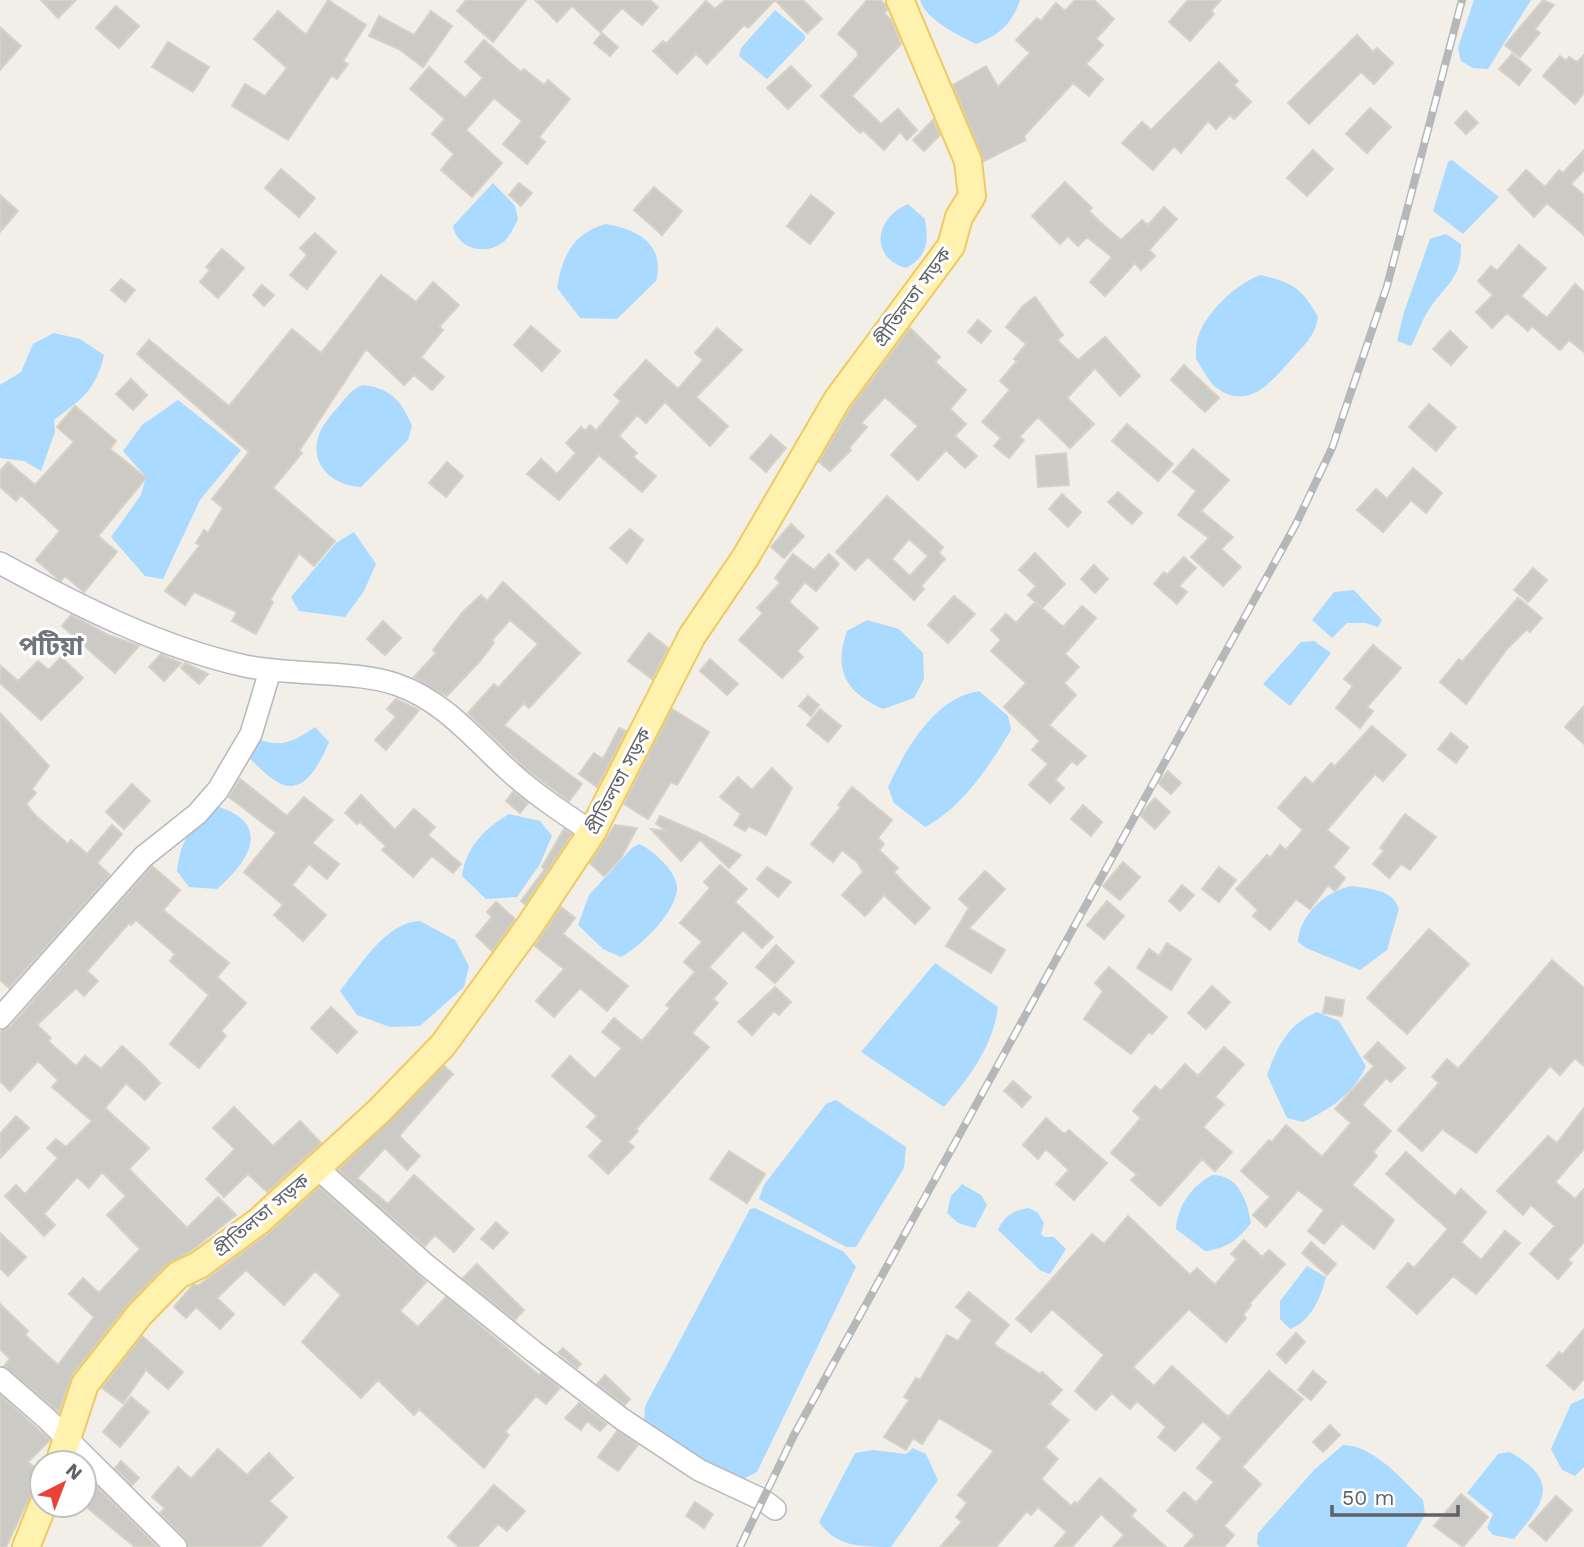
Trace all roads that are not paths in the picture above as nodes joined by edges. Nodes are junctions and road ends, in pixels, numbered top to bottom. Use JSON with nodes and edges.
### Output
{"nodes":[{"id":1,"x":900,"y":0,"type":"edge"},
{"id":2,"x":0,"y":563,"type":"edge"},
{"id":3,"x":270,"y":671,"type":"junction"},
{"id":4,"x":592,"y":832,"type":"junction"},
{"id":5,"x":0,"y":1017,"type":"edge"},
{"id":6,"x":317,"y":1168,"type":"junction"},
{"id":7,"x":0,"y":1378,"type":"edge"},
{"id":8,"x":61,"y":1449,"type":"edge"},
{"id":9,"x":65,"y":1449,"type":"edge"},
{"id":10,"x":98,"y":1481,"type":"edge"},
{"id":11,"x":775,"y":1509,"type":"dead end"},
{"id":12,"x":37,"y":1519,"type":"edge"},
{"id":13,"x":26,"y":1547,"type":"edge"},
{"id":14,"x":176,"y":1547,"type":"edge"}],
"edges":[{"from":1,"to":4,"type":"main road","name":"প্রীতিলতা সড়ক"},
{"from":2,"to":3,"type":"street"},
{"from":3,"to":4,"type":"street"},
{"from":3,"to":5,"type":"street"},
{"from":4,"to":6,"type":"main road","name":"প্রীতিলতা সড়ক"},
{"from":6,"to":9,"type":"main road","name":"প্রীতিলতা সড়ক"},
{"from":6,"to":11,"type":"street"},
{"from":7,"to":8,"type":"street"},
{"from":10,"to":14,"type":"street"},
{"from":12,"to":13,"type":"main road"}]}
